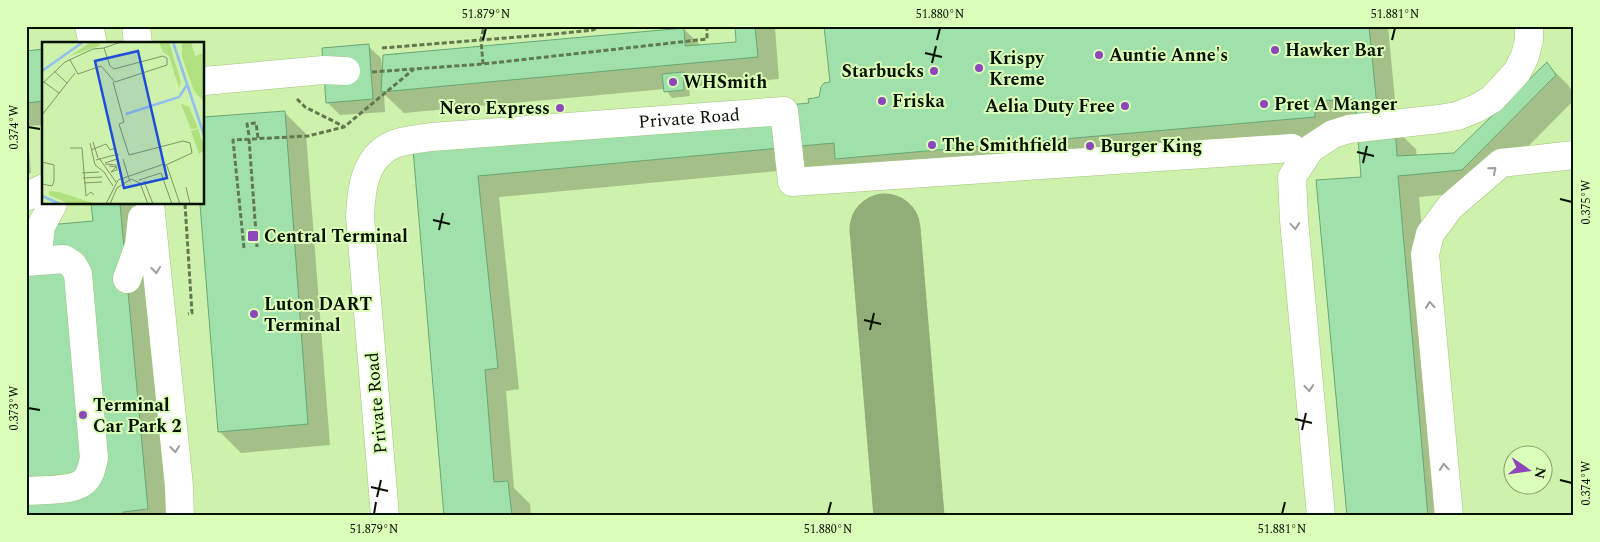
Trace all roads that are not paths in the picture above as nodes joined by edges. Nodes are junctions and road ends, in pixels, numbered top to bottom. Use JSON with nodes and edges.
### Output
{"nodes":[{"id":1,"x":89,"y":26,"type":"edge"},
{"id":2,"x":136,"y":26,"type":"edge"},
{"id":3,"x":1529,"y":26,"type":"edge"},
{"id":4,"x":93,"y":42,"type":"edge"},
{"id":5,"x":138,"y":42,"type":"edge"},
{"id":6,"x":346,"y":71,"type":"road end"},
{"id":7,"x":205,"y":82,"type":"edge"},
{"id":8,"x":1574,"y":156,"type":"edge"},
{"id":9,"x":1297,"y":169,"type":"junction"},
{"id":10,"x":42,"y":189,"type":"edge"},
{"id":11,"x":26,"y":198,"type":"edge"},
{"id":12,"x":53,"y":205,"type":"edge"},
{"id":13,"x":144,"y":205,"type":"edge"},
{"id":14,"x":150,"y":205,"type":"edge"},
{"id":15,"x":32,"y":261,"type":"edge"},
{"id":16,"x":127,"y":279,"type":"dead end"},
{"id":17,"x":26,"y":491,"type":"edge"},
{"id":18,"x":180,"y":516,"type":"edge"},
{"id":19,"x":385,"y":516,"type":"edge"},
{"id":20,"x":1321,"y":516,"type":"edge"},
{"id":21,"x":1449,"y":516,"type":"edge"}],
"edges":[{"from":1,"to":4,"type":"street"},
{"from":2,"to":5,"type":"street"},
{"from":3,"to":9,"type":"street"},
{"from":6,"to":7,"type":"street","bridge":true},
{"from":21,"to":8,"type":"street","one_way":true},
{"from":9,"to":19,"type":"street","name":"Private Road"},
{"from":9,"to":20,"type":"street","one_way":true},
{"from":10,"to":11,"type":"street"},
{"from":12,"to":15,"type":"street"},
{"from":13,"to":16,"type":"street"},
{"from":14,"to":18,"type":"street","one_way":true},
{"from":15,"to":17,"type":"street"}]}
